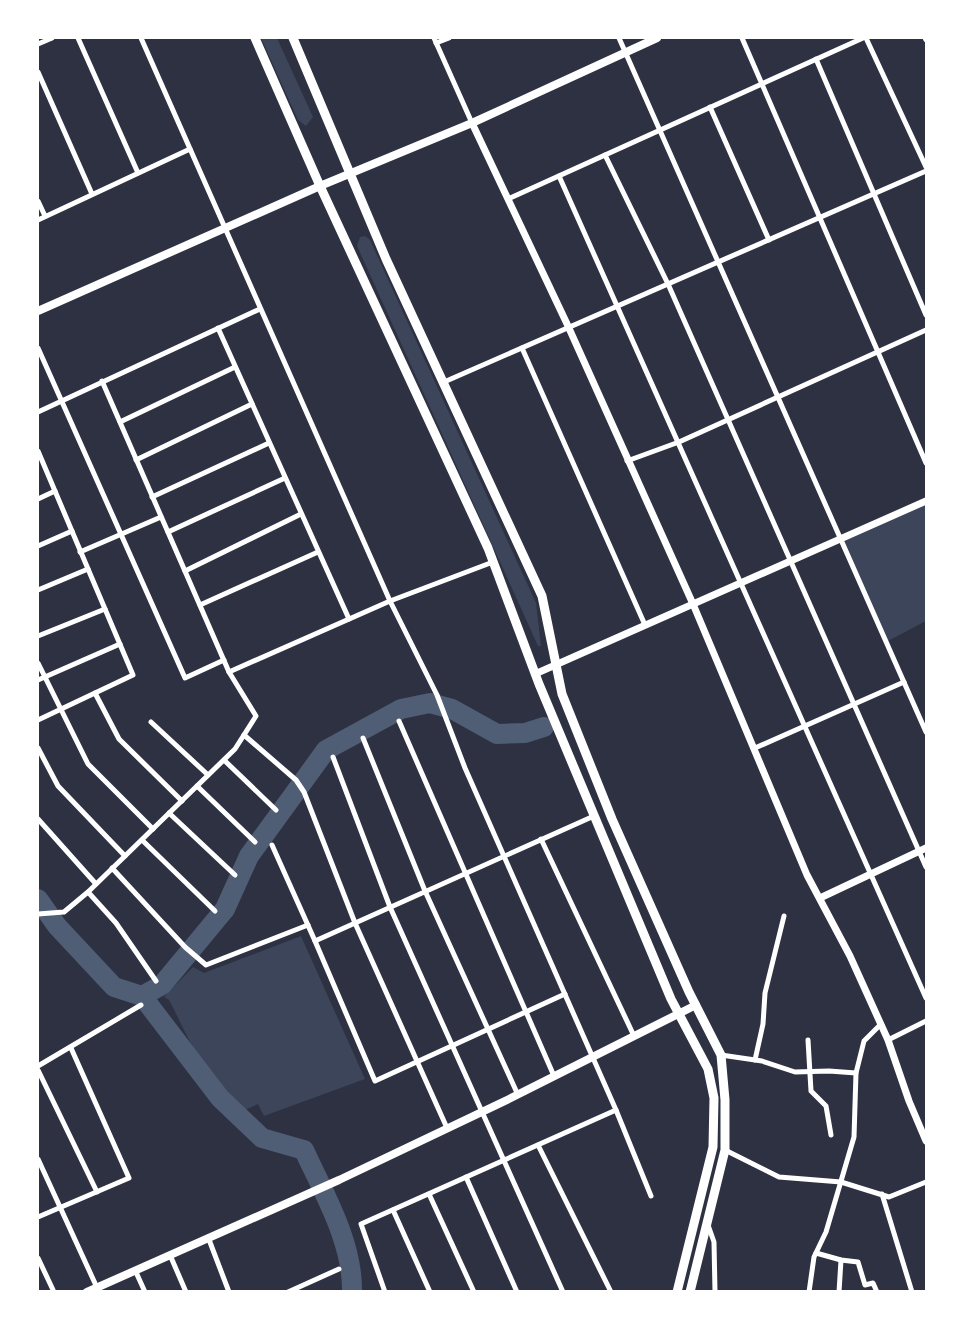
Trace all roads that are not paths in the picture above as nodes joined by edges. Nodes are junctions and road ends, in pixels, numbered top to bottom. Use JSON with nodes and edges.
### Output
{"nodes":[{"id":1,"x":52,"y":38,"type":"edge"},
{"id":2,"x":78,"y":38,"type":"edge"},
{"id":3,"x":141,"y":38,"type":"edge"},
{"id":4,"x":255,"y":38,"type":"edge"},
{"id":5,"x":293,"y":38,"type":"edge"},
{"id":6,"x":449,"y":38,"type":"edge"},
{"id":7,"x":619,"y":38,"type":"edge"},
{"id":8,"x":657,"y":38,"type":"edge"},
{"id":9,"x":742,"y":38,"type":"edge"},
{"id":10,"x":864,"y":38,"type":"edge"},
{"id":11,"x":435,"y":40,"type":"edge"},
{"id":12,"x":38,"y":44,"type":"edge"},
{"id":13,"x":625,"y":52,"type":"junction"},
{"id":14,"x":816,"y":59,"type":"junction"},
{"id":15,"x":38,"y":72,"type":"edge"},
{"id":16,"x":762,"y":83,"type":"junction"},
{"id":17,"x":710,"y":107,"type":"junction"},
{"id":18,"x":472,"y":123,"type":"junction"},
{"id":19,"x":660,"y":130,"type":"junction"},
{"id":20,"x":190,"y":149,"type":"junction"},
{"id":21,"x":605,"y":155,"type":"junction"},
{"id":22,"x":927,"y":169,"type":"edge"},
{"id":23,"x":138,"y":173,"type":"junction"},
{"id":24,"x":351,"y":173,"type":"junction"},
{"id":25,"x":558,"y":176,"type":"junction"},
{"id":26,"x":320,"y":186,"type":"junction"},
{"id":27,"x":92,"y":194,"type":"junction"},
{"id":28,"x":873,"y":196,"type":"junction"},
{"id":29,"x":508,"y":199,"type":"junction"},
{"id":30,"x":38,"y":201,"type":"edge"},
{"id":31,"x":45,"y":216,"type":"junction"},
{"id":32,"x":821,"y":217,"type":"junction"},
{"id":33,"x":38,"y":220,"type":"edge"},
{"id":34,"x":225,"y":228,"type":"junction"},
{"id":35,"x":769,"y":240,"type":"junction"},
{"id":36,"x":718,"y":262,"type":"junction"},
{"id":37,"x":668,"y":284,"type":"junction"},
{"id":38,"x":617,"y":307,"type":"junction"},
{"id":39,"x":261,"y":309,"type":"junction"},
{"id":40,"x":38,"y":311,"type":"edge"},
{"id":41,"x":927,"y":315,"type":"edge"},
{"id":42,"x":568,"y":326,"type":"junction"},
{"id":43,"x":218,"y":328,"type":"junction"},
{"id":44,"x":927,"y":330,"type":"edge"},
{"id":45,"x":38,"y":348,"type":"edge"},
{"id":46,"x":522,"y":348,"type":"junction"},
{"id":47,"x":880,"y":351,"type":"junction"},
{"id":48,"x":235,"y":367,"type":"junction"},
{"id":49,"x":102,"y":381,"type":"junction"},
{"id":50,"x":444,"y":382,"type":"junction"},
{"id":51,"x":778,"y":396,"type":"junction"},
{"id":52,"x":61,"y":402,"type":"junction"},
{"id":53,"x":252,"y":404,"type":"junction"},
{"id":54,"x":38,"y":411,"type":"edge"},
{"id":55,"x":727,"y":420,"type":"junction"},
{"id":56,"x":120,"y":422,"type":"junction"},
{"id":57,"x":679,"y":442,"type":"junction"},
{"id":58,"x":269,"y":443,"type":"junction"},
{"id":59,"x":38,"y":451,"type":"edge"},
{"id":60,"x":136,"y":460,"type":"junction"},
{"id":61,"x":627,"y":461,"type":"junction"},
{"id":62,"x":927,"y":463,"type":"edge"},
{"id":63,"x":285,"y":478,"type":"junction"},
{"id":64,"x":55,"y":491,"type":"junction"},
{"id":65,"x":152,"y":497,"type":"junction"},
{"id":66,"x":38,"y":499,"type":"edge"},
{"id":67,"x":927,"y":501,"type":"edge"},
{"id":68,"x":301,"y":514,"type":"junction"},
{"id":69,"x":161,"y":517,"type":"junction"},
{"id":70,"x":72,"y":531,"type":"junction"},
{"id":71,"x":168,"y":532,"type":"junction"},
{"id":72,"x":120,"y":535,"type":"junction"},
{"id":73,"x":841,"y":539,"type":"junction"},
{"id":74,"x":38,"y":546,"type":"edge"},
{"id":75,"x":80,"y":552,"type":"junction"},
{"id":76,"x":318,"y":552,"type":"junction"},
{"id":77,"x":791,"y":561,"type":"junction"},
{"id":78,"x":494,"y":562,"type":"junction"},
{"id":79,"x":88,"y":569,"type":"junction"},
{"id":80,"x":184,"y":571,"type":"junction"},
{"id":81,"x":742,"y":583,"type":"junction"},
{"id":82,"x":38,"y":590,"type":"edge"},
{"id":83,"x":390,"y":601,"type":"junction"},
{"id":84,"x":693,"y":604,"type":"junction"},
{"id":85,"x":200,"y":605,"type":"junction"},
{"id":86,"x":105,"y":609,"type":"junction"},
{"id":87,"x":349,"y":619,"type":"junction"},
{"id":88,"x":645,"y":625,"type":"junction"},
{"id":89,"x":38,"y":636,"type":"edge"},
{"id":90,"x":120,"y":644,"type":"junction"},
{"id":91,"x":224,"y":660,"type":"junction"},
{"id":92,"x":38,"y":663,"type":"edge"},
{"id":93,"x":556,"y":664,"type":"junction"},
{"id":94,"x":229,"y":672,"type":"junction"},
{"id":95,"x":535,"y":674,"type":"junction"},
{"id":96,"x":44,"y":678,"type":"junction"},
{"id":97,"x":38,"y":680,"type":"edge"},
{"id":98,"x":904,"y":682,"type":"junction"},
{"id":99,"x":95,"y":693,"type":"junction"},
{"id":100,"x":854,"y":704,"type":"junction"},
{"id":101,"x":59,"y":710,"type":"junction"},
{"id":102,"x":38,"y":720,"type":"edge"},
{"id":103,"x":399,"y":721,"type":"dead end"},
{"id":104,"x":151,"y":722,"type":"dead end"},
{"id":105,"x":806,"y":726,"type":"junction"},
{"id":106,"x":927,"y":732,"type":"edge"},
{"id":107,"x":244,"y":735,"type":"junction"},
{"id":108,"x":363,"y":738,"type":"dead end"},
{"id":109,"x":38,"y":748,"type":"edge"},
{"id":110,"x":755,"y":748,"type":"junction"},
{"id":111,"x":333,"y":757,"type":"dead end"},
{"id":112,"x":224,"y":760,"type":"junction"},
{"id":113,"x":208,"y":775,"type":"junction"},
{"id":114,"x":197,"y":786,"type":"junction"},
{"id":115,"x":182,"y":801,"type":"junction"},
{"id":116,"x":276,"y":810,"type":"dead end"},
{"id":117,"x":169,"y":813,"type":"junction"},
{"id":118,"x":594,"y":816,"type":"junction"},
{"id":119,"x":38,"y":819,"type":"edge"},
{"id":120,"x":153,"y":829,"type":"junction"},
{"id":121,"x":541,"y":839,"type":"junction"},
{"id":122,"x":142,"y":840,"type":"junction"},
{"id":123,"x":255,"y":842,"type":"dead end"},
{"id":124,"x":272,"y":845,"type":"dead end"},
{"id":125,"x":923,"y":850,"type":"edge"},
{"id":126,"x":503,"y":855,"type":"junction"},
{"id":127,"x":125,"y":856,"type":"junction"},
{"id":128,"x":927,"y":867,"type":"edge"},
{"id":129,"x":112,"y":868,"type":"junction"},
{"id":130,"x":464,"y":873,"type":"junction"},
{"id":131,"x":873,"y":874,"type":"junction"},
{"id":132,"x":234,"y":875,"type":"dead end"},
{"id":133,"x":96,"y":884,"type":"junction"},
{"id":134,"x":425,"y":891,"type":"junction"},
{"id":135,"x":88,"y":892,"type":"junction"},
{"id":136,"x":820,"y":898,"type":"junction"},
{"id":137,"x":390,"y":907,"type":"junction"},
{"id":138,"x":215,"y":912,"type":"dead end"},
{"id":139,"x":38,"y":914,"type":"edge"},
{"id":140,"x":784,"y":916,"type":"dead end"},
{"id":141,"x":355,"y":923,"type":"junction"},
{"id":142,"x":308,"y":925,"type":"junction"},
{"id":143,"x":315,"y":941,"type":"junction"},
{"id":144,"x":156,"y":981,"type":"dead end"},
{"id":145,"x":565,"y":994,"type":"junction"},
{"id":146,"x":927,"y":998,"type":"edge"},
{"id":147,"x":141,"y":1005,"type":"dead end"},
{"id":148,"x":696,"y":1005,"type":"junction"},
{"id":149,"x":526,"y":1012,"type":"junction"},
{"id":150,"x":680,"y":1012,"type":"junction"},
{"id":151,"x":927,"y":1022,"type":"edge"},
{"id":152,"x":881,"y":1024,"type":"junction"},
{"id":153,"x":489,"y":1029,"type":"junction"},
{"id":154,"x":634,"y":1036,"type":"junction"},
{"id":155,"x":808,"y":1040,"type":"dead end"},
{"id":156,"x":888,"y":1040,"type":"junction"},
{"id":157,"x":452,"y":1046,"type":"junction"},
{"id":158,"x":70,"y":1048,"type":"junction"},
{"id":159,"x":721,"y":1055,"type":"junction"},
{"id":160,"x":592,"y":1058,"type":"junction"},
{"id":161,"x":755,"y":1060,"type":"junction"},
{"id":162,"x":416,"y":1063,"type":"junction"},
{"id":163,"x":38,"y":1068,"type":"edge"},
{"id":164,"x":808,"y":1070,"type":"junction"},
{"id":165,"x":856,"y":1074,"type":"junction"},
{"id":166,"x":554,"y":1077,"type":"junction"},
{"id":167,"x":518,"y":1095,"type":"junction"},
{"id":168,"x":616,"y":1110,"type":"junction"},
{"id":169,"x":483,"y":1112,"type":"junction"},
{"id":170,"x":447,"y":1128,"type":"junction"},
{"id":171,"x":831,"y":1135,"type":"dead end"},
{"id":172,"x":927,"y":1141,"type":"edge"},
{"id":173,"x":538,"y":1145,"type":"junction"},
{"id":174,"x":724,"y":1150,"type":"junction"},
{"id":175,"x":38,"y":1159,"type":"edge"},
{"id":176,"x":503,"y":1161,"type":"junction"},
{"id":177,"x":466,"y":1177,"type":"junction"},
{"id":178,"x":841,"y":1182,"type":"junction"},
{"id":179,"x":927,"y":1182,"type":"edge"},
{"id":180,"x":97,"y":1192,"type":"junction"},
{"id":181,"x":429,"y":1194,"type":"junction"},
{"id":182,"x":882,"y":1194,"type":"junction"},
{"id":183,"x":651,"y":1196,"type":"dead end"},
{"id":184,"x":61,"y":1207,"type":"junction"},
{"id":185,"x":393,"y":1210,"type":"junction"},
{"id":186,"x":38,"y":1217,"type":"edge"},
{"id":187,"x":707,"y":1221,"type":"junction"},
{"id":188,"x":208,"y":1237,"type":"junction"},
{"id":189,"x":816,"y":1253,"type":"junction"},
{"id":190,"x":170,"y":1254,"type":"junction"},
{"id":191,"x":38,"y":1258,"type":"edge"},
{"id":192,"x":840,"y":1260,"type":"junction"},
{"id":193,"x":339,"y":1269,"type":"dead end"},
{"id":194,"x":135,"y":1270,"type":"junction"},
{"id":195,"x":98,"y":1289,"type":"edge"},
{"id":196,"x":54,"y":1292,"type":"edge"},
{"id":197,"x":87,"y":1292,"type":"edge"},
{"id":198,"x":145,"y":1292,"type":"edge"},
{"id":199,"x":186,"y":1292,"type":"edge"},
{"id":200,"x":229,"y":1292,"type":"edge"},
{"id":201,"x":288,"y":1292,"type":"edge"},
{"id":202,"x":386,"y":1292,"type":"edge"},
{"id":203,"x":430,"y":1292,"type":"edge"},
{"id":204,"x":474,"y":1292,"type":"edge"},
{"id":205,"x":518,"y":1292,"type":"edge"},
{"id":206,"x":563,"y":1292,"type":"edge"},
{"id":207,"x":611,"y":1292,"type":"edge"},
{"id":208,"x":677,"y":1292,"type":"edge"},
{"id":209,"x":690,"y":1292,"type":"edge"},
{"id":210,"x":715,"y":1292,"type":"edge"},
{"id":211,"x":809,"y":1292,"type":"edge"},
{"id":212,"x":839,"y":1292,"type":"edge"},
{"id":213,"x":877,"y":1292,"type":"edge"},
{"id":214,"x":912,"y":1292,"type":"edge"}],
"edges":[{"from":1,"to":12,"type":"street"},
{"from":2,"to":23,"type":"street"},
{"from":3,"to":20,"type":"street"},
{"from":4,"to":26,"type":"main road"},
{"from":5,"to":24,"type":"main road"},
{"from":6,"to":11,"type":"street"},
{"from":7,"to":13,"type":"street"},
{"from":8,"to":13,"type":"main road"},
{"from":9,"to":16,"type":"street"},
{"from":10,"to":14,"type":"street"},
{"from":10,"to":22,"type":"street"},
{"from":11,"to":18,"type":"street"},
{"from":13,"to":18,"type":"main road"},
{"from":13,"to":19,"type":"street"},
{"from":14,"to":16,"type":"street"},
{"from":14,"to":28,"type":"street"},
{"from":15,"to":27,"type":"street"},
{"from":16,"to":17,"type":"street"},
{"from":16,"to":32,"type":"street"},
{"from":17,"to":19,"type":"street"},
{"from":17,"to":35,"type":"street"},
{"from":18,"to":24,"type":"main road"},
{"from":18,"to":29,"type":"street"},
{"from":19,"to":21,"type":"street"},
{"from":19,"to":36,"type":"street"},
{"from":20,"to":23,"type":"street"},
{"from":20,"to":34,"type":"street"},
{"from":21,"to":25,"type":"street"},
{"from":21,"to":37,"type":"street"},
{"from":22,"to":28,"type":"street"},
{"from":23,"to":27,"type":"street"},
{"from":24,"to":26,"type":"main road"},
{"from":24,"to":50,"type":"main road"},
{"from":25,"to":29,"type":"street"},
{"from":25,"to":38,"type":"street"},
{"from":26,"to":34,"type":"main road"},
{"from":26,"to":78,"type":"main road"},
{"from":27,"to":31,"type":"street"},
{"from":28,"to":32,"type":"street"},
{"from":28,"to":41,"type":"street"},
{"from":29,"to":42,"type":"street"},
{"from":30,"to":31,"type":"street"},
{"from":31,"to":33,"type":"street"},
{"from":32,"to":35,"type":"street"},
{"from":32,"to":47,"type":"street"},
{"from":34,"to":39,"type":"street"},
{"from":34,"to":40,"type":"main road"},
{"from":35,"to":36,"type":"street"},
{"from":36,"to":37,"type":"street"},
{"from":36,"to":51,"type":"street"},
{"from":37,"to":38,"type":"street"},
{"from":37,"to":55,"type":"street"},
{"from":38,"to":42,"type":"street"},
{"from":38,"to":57,"type":"street"},
{"from":39,"to":43,"type":"street"},
{"from":39,"to":83,"type":"street"},
{"from":42,"to":46,"type":"street"},
{"from":42,"to":61,"type":"street"},
{"from":43,"to":48,"type":"street"},
{"from":43,"to":49,"type":"street"},
{"from":44,"to":47,"type":"street"},
{"from":45,"to":52,"type":"street"},
{"from":46,"to":50,"type":"street"},
{"from":46,"to":88,"type":"street"},
{"from":47,"to":51,"type":"street"},
{"from":47,"to":62,"type":"street"},
{"from":48,"to":53,"type":"street"},
{"from":48,"to":56,"type":"street"},
{"from":49,"to":52,"type":"street"},
{"from":49,"to":56,"type":"street"},
{"from":50,"to":93,"type":"main road"},
{"from":51,"to":55,"type":"street"},
{"from":51,"to":73,"type":"street"},
{"from":52,"to":54,"type":"street"},
{"from":52,"to":72,"type":"street"},
{"from":53,"to":58,"type":"street"},
{"from":53,"to":60,"type":"street"},
{"from":55,"to":57,"type":"street"},
{"from":55,"to":77,"type":"street"},
{"from":56,"to":60,"type":"street"},
{"from":57,"to":61,"type":"street"},
{"from":57,"to":81,"type":"street"},
{"from":58,"to":63,"type":"street"},
{"from":58,"to":65,"type":"street"},
{"from":59,"to":64,"type":"street"},
{"from":60,"to":65,"type":"street"},
{"from":61,"to":84,"type":"street"},
{"from":63,"to":68,"type":"street"},
{"from":63,"to":71,"type":"street"},
{"from":64,"to":66,"type":"street"},
{"from":64,"to":70,"type":"street"},
{"from":65,"to":69,"type":"street"},
{"from":67,"to":73,"type":"street"},
{"from":68,"to":76,"type":"street"},
{"from":68,"to":80,"type":"street"},
{"from":69,"to":71,"type":"street"},
{"from":69,"to":72,"type":"street"},
{"from":70,"to":74,"type":"street"},
{"from":70,"to":75,"type":"street"},
{"from":71,"to":80,"type":"street"},
{"from":72,"to":75,"type":"street"},
{"from":72,"to":91,"type":"street"},
{"from":73,"to":77,"type":"street"},
{"from":73,"to":98,"type":"street"},
{"from":75,"to":79,"type":"street"},
{"from":76,"to":85,"type":"street"},
{"from":76,"to":87,"type":"street"},
{"from":77,"to":81,"type":"street"},
{"from":77,"to":100,"type":"street"},
{"from":78,"to":83,"type":"street"},
{"from":78,"to":95,"type":"main road"},
{"from":79,"to":82,"type":"street"},
{"from":79,"to":86,"type":"street"},
{"from":80,"to":85,"type":"street"},
{"from":81,"to":84,"type":"street"},
{"from":81,"to":105,"type":"street"},
{"from":83,"to":87,"type":"street"},
{"from":83,"to":126,"type":"street"},
{"from":84,"to":88,"type":"street"},
{"from":84,"to":110,"type":"street"},
{"from":85,"to":91,"type":"street"},
{"from":86,"to":89,"type":"street"},
{"from":86,"to":90,"type":"street"},
{"from":87,"to":94,"type":"street"},
{"from":88,"to":93,"type":"street"},
{"from":90,"to":96,"type":"street"},
{"from":90,"to":99,"type":"street"},
{"from":91,"to":94,"type":"street"},
{"from":92,"to":96,"type":"street"},
{"from":93,"to":95,"type":"street"},
{"from":93,"to":148,"type":"main road"},
{"from":94,"to":107,"type":"street"},
{"from":95,"to":118,"type":"main road"},
{"from":96,"to":97,"type":"street"},
{"from":96,"to":101,"type":"street"},
{"from":98,"to":100,"type":"street"},
{"from":98,"to":106,"type":"street"},
{"from":99,"to":101,"type":"street"},
{"from":99,"to":115,"type":"street"},
{"from":100,"to":105,"type":"street"},
{"from":100,"to":125,"type":"street"},
{"from":101,"to":102,"type":"street"},
{"from":101,"to":120,"type":"street"},
{"from":103,"to":130,"type":"street"},
{"from":104,"to":113,"type":"street"},
{"from":105,"to":110,"type":"street"},
{"from":105,"to":131,"type":"street"},
{"from":107,"to":112,"type":"street"},
{"from":107,"to":141,"type":"street"},
{"from":108,"to":134,"type":"street"},
{"from":109,"to":127,"type":"street"},
{"from":110,"to":136,"type":"street"},
{"from":111,"to":137,"type":"street"},
{"from":112,"to":113,"type":"street"},
{"from":112,"to":116,"type":"street"},
{"from":113,"to":114,"type":"street"},
{"from":114,"to":115,"type":"street"},
{"from":114,"to":123,"type":"street"},
{"from":115,"to":117,"type":"street"},
{"from":117,"to":120,"type":"street"},
{"from":117,"to":132,"type":"street"},
{"from":118,"to":121,"type":"street"},
{"from":118,"to":150,"type":"main road"},
{"from":119,"to":133,"type":"street"},
{"from":120,"to":122,"type":"street"},
{"from":121,"to":126,"type":"street"},
{"from":121,"to":154,"type":"street"},
{"from":122,"to":127,"type":"street"},
{"from":122,"to":138,"type":"street"},
{"from":124,"to":142,"type":"street"},
{"from":125,"to":128,"type":"street"},
{"from":125,"to":131,"type":"street"},
{"from":126,"to":130,"type":"street"},
{"from":126,"to":145,"type":"street"},
{"from":127,"to":129,"type":"street"},
{"from":129,"to":133,"type":"street"},
{"from":129,"to":142,"type":"street"},
{"from":130,"to":134,"type":"street"},
{"from":130,"to":149,"type":"street"},
{"from":131,"to":136,"type":"street"},
{"from":131,"to":146,"type":"street"},
{"from":133,"to":135,"type":"street"},
{"from":134,"to":137,"type":"street"},
{"from":134,"to":153,"type":"street"},
{"from":135,"to":139,"type":"street"},
{"from":135,"to":144,"type":"street"},
{"from":136,"to":152,"type":"street"},
{"from":137,"to":141,"type":"street"},
{"from":137,"to":157,"type":"street"},
{"from":140,"to":161,"type":"street"},
{"from":141,"to":143,"type":"street"},
{"from":141,"to":162,"type":"street"},
{"from":142,"to":143,"type":"street"},
{"from":143,"to":162,"type":"street"},
{"from":145,"to":149,"type":"street"},
{"from":145,"to":160,"type":"street"},
{"from":147,"to":158,"type":"street"},
{"from":148,"to":150,"type":"main road"},
{"from":148,"to":159,"type":"main road"},
{"from":149,"to":153,"type":"street"},
{"from":149,"to":166,"type":"street"},
{"from":150,"to":154,"type":"main road"},
{"from":150,"to":208,"type":"main road"},
{"from":151,"to":156,"type":"street"},
{"from":152,"to":156,"type":"street"},
{"from":152,"to":165,"type":"street"},
{"from":153,"to":157,"type":"street"},
{"from":153,"to":167,"type":"street"},
{"from":154,"to":160,"type":"main road"},
{"from":155,"to":164,"type":"street"},
{"from":156,"to":172,"type":"street"},
{"from":157,"to":162,"type":"street"},
{"from":157,"to":169,"type":"street"},
{"from":158,"to":163,"type":"street"},
{"from":158,"to":180,"type":"street"},
{"from":159,"to":161,"type":"street"},
{"from":159,"to":174,"type":"main road"},
{"from":160,"to":166,"type":"main road"},
{"from":160,"to":168,"type":"street"},
{"from":161,"to":164,"type":"street"},
{"from":162,"to":170,"type":"street"},
{"from":163,"to":180,"type":"street"},
{"from":164,"to":165,"type":"street"},
{"from":164,"to":171,"type":"street"},
{"from":165,"to":178,"type":"street"},
{"from":166,"to":167,"type":"main road"},
{"from":167,"to":169,"type":"main road"},
{"from":168,"to":173,"type":"street"},
{"from":168,"to":183,"type":"street"},
{"from":169,"to":170,"type":"main road"},
{"from":169,"to":176,"type":"street"},
{"from":170,"to":188,"type":"main road"},
{"from":173,"to":176,"type":"street"},
{"from":173,"to":207,"type":"street"},
{"from":174,"to":178,"type":"street"},
{"from":174,"to":187,"type":"main road"},
{"from":175,"to":184,"type":"street"},
{"from":176,"to":177,"type":"street"},
{"from":176,"to":206,"type":"street"},
{"from":177,"to":181,"type":"street"},
{"from":177,"to":205,"type":"street"},
{"from":178,"to":182,"type":"street"},
{"from":178,"to":189,"type":"street"},
{"from":179,"to":182,"type":"street"},
{"from":180,"to":184,"type":"street"},
{"from":181,"to":185,"type":"street"},
{"from":181,"to":204,"type":"street"},
{"from":182,"to":214,"type":"street"},
{"from":184,"to":186,"type":"street"},
{"from":184,"to":195,"type":"street"},
{"from":185,"to":202,"type":"street"},
{"from":185,"to":203,"type":"street"},
{"from":187,"to":209,"type":"main road"},
{"from":187,"to":210,"type":"street"},
{"from":188,"to":190,"type":"main road"},
{"from":188,"to":200,"type":"street"},
{"from":189,"to":192,"type":"street"},
{"from":189,"to":211,"type":"street"},
{"from":190,"to":194,"type":"main road"},
{"from":190,"to":199,"type":"street"},
{"from":191,"to":196,"type":"street"},
{"from":192,"to":212,"type":"street"},
{"from":192,"to":213,"type":"street"},
{"from":193,"to":201,"type":"street"},
{"from":194,"to":195,"type":"main road"},
{"from":194,"to":198,"type":"street"},
{"from":195,"to":197,"type":"main road"}]}
